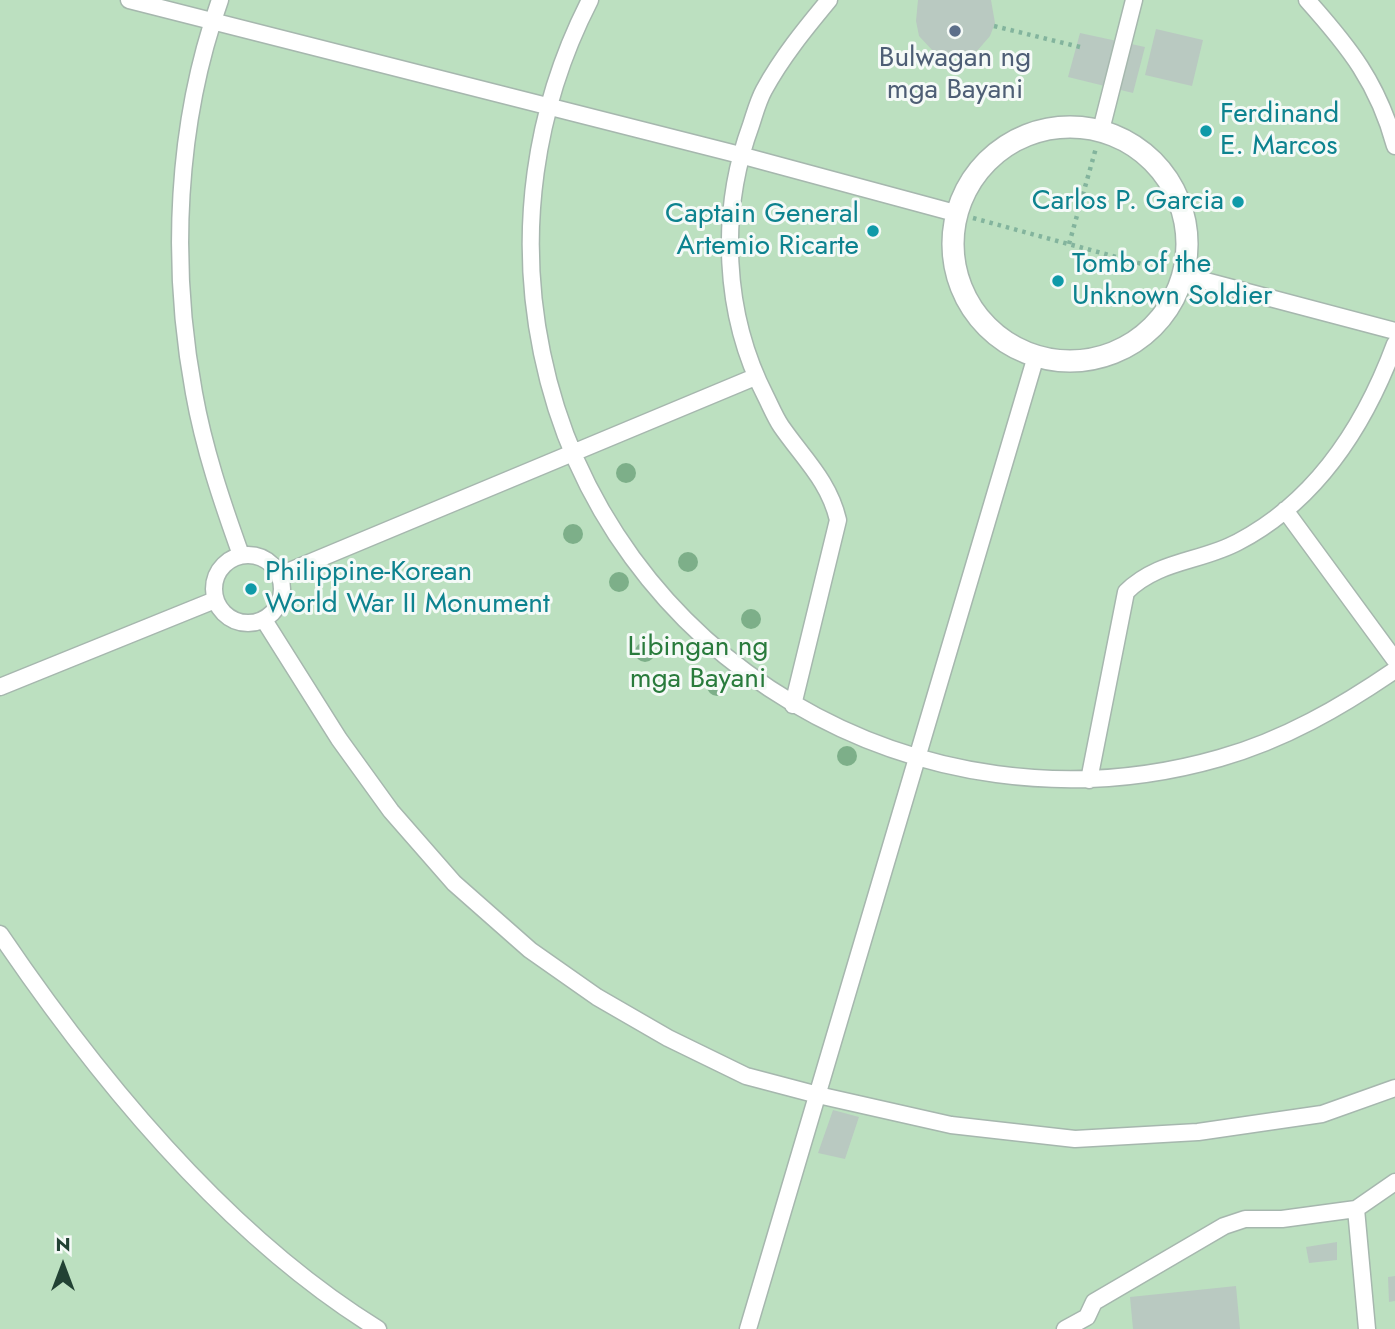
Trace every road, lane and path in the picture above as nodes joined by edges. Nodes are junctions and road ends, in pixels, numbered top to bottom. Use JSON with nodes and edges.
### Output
{"nodes":[{"id":1,"x":129,"y":0,"type":"edge"},
{"id":2,"x":220,"y":0,"type":"edge"},
{"id":3,"x":590,"y":0,"type":"edge"},
{"id":4,"x":829,"y":0,"type":"edge"},
{"id":5,"x":1134,"y":0,"type":"edge"},
{"id":6,"x":1307,"y":0,"type":"edge"},
{"id":7,"x":212,"y":22,"type":"junction"},
{"id":8,"x":994,"y":26,"type":"dead end"},
{"id":9,"x":1084,"y":48,"type":"dead end"},
{"id":10,"x":547,"y":107,"type":"junction"},
{"id":11,"x":1391,"y":117,"type":"edge"},
{"id":12,"x":1101,"y":130,"type":"junction"},
{"id":13,"x":1395,"y":146,"type":"edge"},
{"id":14,"x":740,"y":155,"type":"junction"},
{"id":15,"x":956,"y":214,"type":"junction"},
{"id":16,"x":1069,"y":244,"type":"junction"},
{"id":17,"x":1184,"y":275,"type":"junction"},
{"id":18,"x":1395,"y":331,"type":"edge"},
{"id":19,"x":1395,"y":344,"type":"edge"},
{"id":20,"x":1036,"y":356,"type":"junction"},
{"id":21,"x":755,"y":377,"type":"junction"},
{"id":22,"x":572,"y":454,"type":"junction"},
{"id":23,"x":1285,"y":510,"type":"junction"},
{"id":24,"x":241,"y":555,"type":"junction"},
{"id":25,"x":280,"y":575,"type":"junction"},
{"id":26,"x":215,"y":600,"type":"junction"},
{"id":27,"x":264,"y":620,"type":"junction"},
{"id":28,"x":1395,"y":660,"type":"edge"},
{"id":29,"x":1395,"y":670,"type":"edge"},
{"id":30,"x":0,"y":687,"type":"edge"},
{"id":31,"x":793,"y":705,"type":"junction"},
{"id":32,"x":917,"y":759,"type":"junction"},
{"id":33,"x":1088,"y":779,"type":"junction"},
{"id":34,"x":0,"y":934,"type":"edge"},
{"id":35,"x":1395,"y":1088,"type":"edge"},
{"id":36,"x":818,"y":1095,"type":"junction"},
{"id":37,"x":1395,"y":1182,"type":"edge"},
{"id":38,"x":1356,"y":1209,"type":"junction"},
{"id":39,"x":378,"y":1329,"type":"edge"},
{"id":40,"x":748,"y":1329,"type":"edge"},
{"id":41,"x":1065,"y":1329,"type":"edge"},
{"id":42,"x":1367,"y":1329,"type":"edge"}],
"edges":[{"from":1,"to":7,"type":"lane"},
{"from":2,"to":7,"type":"lane"},
{"from":3,"to":10,"type":"lane"},
{"from":4,"to":14,"type":"lane"},
{"from":5,"to":12,"type":"lane"},
{"from":6,"to":11,"type":"lane"},
{"from":7,"to":10,"type":"lane"},
{"from":7,"to":24,"type":"lane"},
{"from":8,"to":9,"type":"path"},
{"from":10,"to":14,"type":"lane"},
{"from":10,"to":22,"type":"lane"},
{"from":11,"to":13,"type":"lane"},
{"from":12,"to":15,"type":"street"},
{"from":12,"to":16,"type":"path"},
{"from":12,"to":17,"type":"street"},
{"from":14,"to":15,"type":"lane"},
{"from":14,"to":21,"type":"lane"},
{"from":15,"to":16,"type":"path"},
{"from":15,"to":20,"type":"street"},
{"from":16,"to":17,"type":"path"},
{"from":17,"to":18,"type":"lane"},
{"from":17,"to":20,"type":"street"},
{"from":19,"to":23,"type":"lane"},
{"from":20,"to":32,"type":"lane"},
{"from":21,"to":22,"type":"lane"},
{"from":21,"to":31,"type":"lane"},
{"from":22,"to":25,"type":"lane"},
{"from":22,"to":31,"type":"lane"},
{"from":23,"to":28,"type":"lane"},
{"from":23,"to":33,"type":"lane"},
{"from":24,"to":25,"type":"lane"},
{"from":24,"to":26,"type":"lane"},
{"from":25,"to":27,"type":"lane"},
{"from":26,"to":27,"type":"lane"},
{"from":26,"to":30,"type":"lane"},
{"from":27,"to":36,"type":"lane"},
{"from":29,"to":33,"type":"lane"},
{"from":31,"to":32,"type":"lane"},
{"from":32,"to":33,"type":"lane"},
{"from":32,"to":36,"type":"lane"},
{"from":34,"to":39,"type":"lane"},
{"from":35,"to":36,"type":"lane"},
{"from":36,"to":40,"type":"lane"},
{"from":37,"to":38,"type":"lane"},
{"from":38,"to":41,"type":"lane"},
{"from":38,"to":42,"type":"lane"}]}
